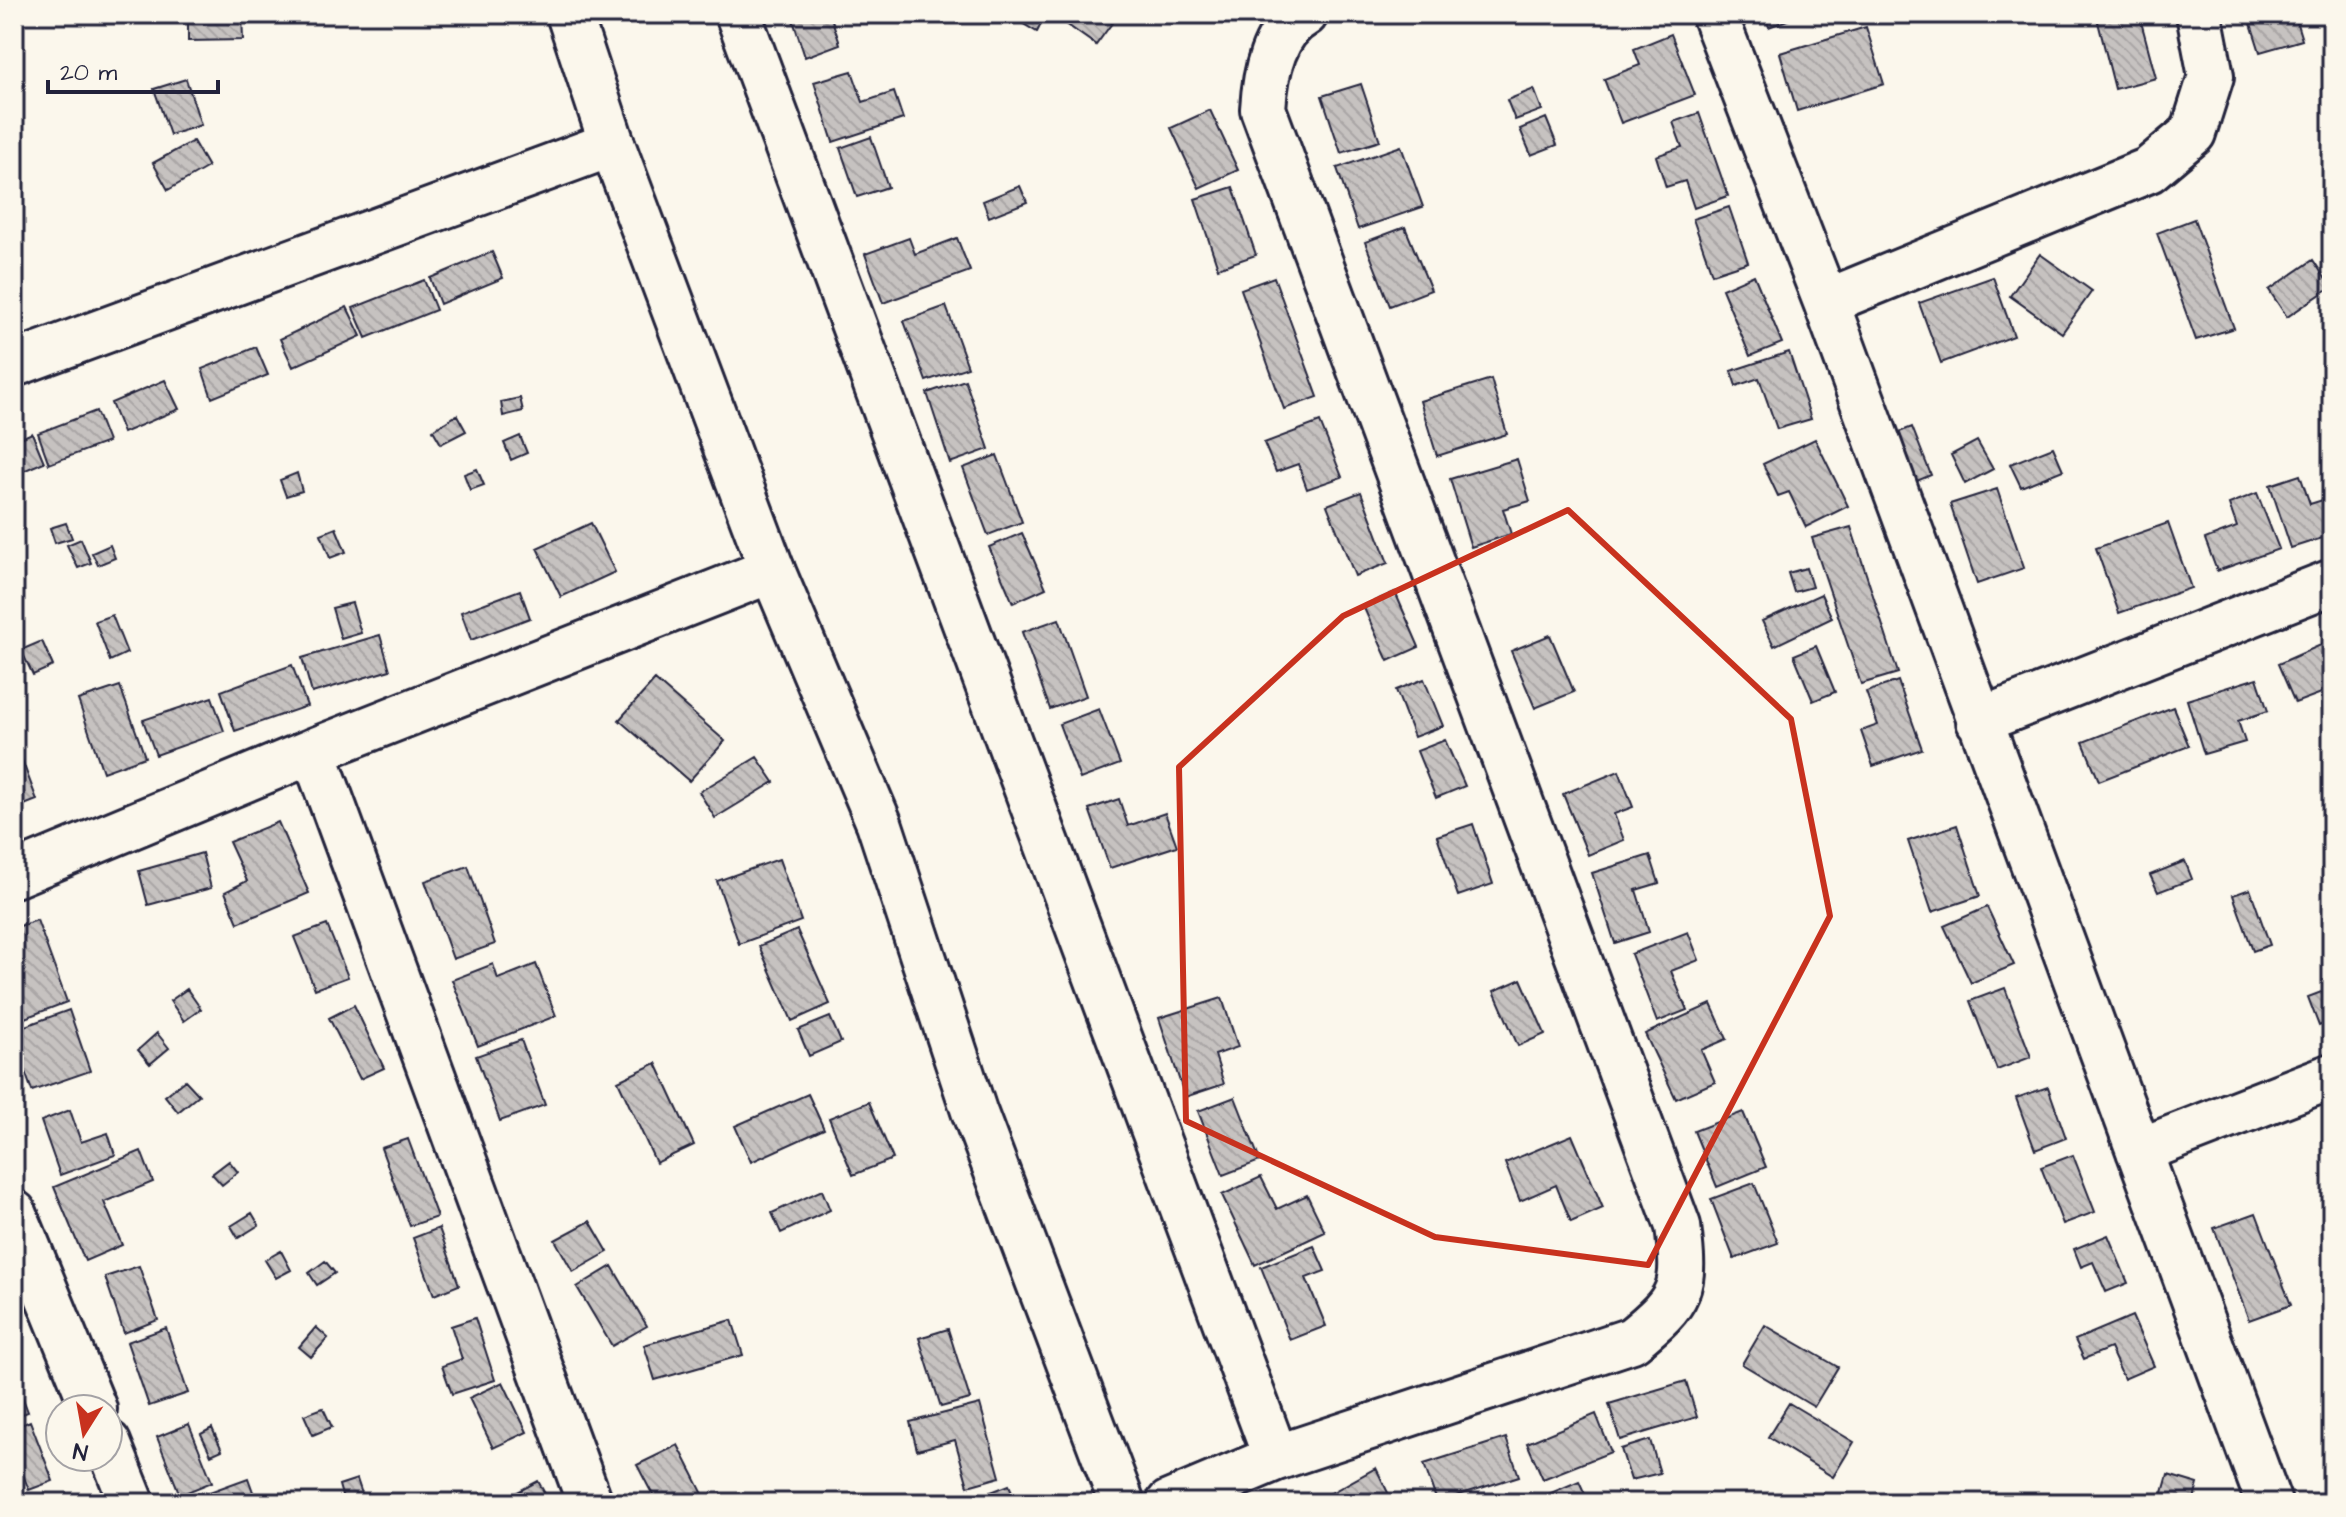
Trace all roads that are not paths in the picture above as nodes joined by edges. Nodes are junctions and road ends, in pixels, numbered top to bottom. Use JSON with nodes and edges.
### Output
{"nodes":[{"id":1,"x":569,"y":14,"type":"edge"},
{"id":2,"x":738,"y":14,"type":"edge"},
{"id":3,"x":1305,"y":14,"type":"edge"},
{"id":4,"x":1714,"y":14,"type":"edge"},
{"id":5,"x":2199,"y":14,"type":"edge"},
{"id":6,"x":612,"y":144,"type":"junction"},
{"id":7,"x":1826,"y":302,"type":"junction"},
{"id":8,"x":14,"y":364,"type":"edge"},
{"id":9,"x":772,"y":570,"type":"junction"},
{"id":10,"x":2332,"y":582,"type":"edge"},
{"id":11,"x":1979,"y":721,"type":"junction"},
{"id":12,"x":313,"y":751,"type":"junction"},
{"id":13,"x":14,"y":875,"type":"edge"},
{"id":14,"x":2332,"y":1076,"type":"edge"},
{"id":15,"x":2139,"y":1151,"type":"junction"},
{"id":16,"x":14,"y":1213,"type":"edge"},
{"id":17,"x":87,"y":1393,"type":"edge"},
{"id":18,"x":1276,"y":1458,"type":"junction"},
{"id":19,"x":120,"y":1473,"type":"edge"},
{"id":20,"x":132,"y":1503,"type":"edge"},
{"id":21,"x":590,"y":1503,"type":"edge"},
{"id":22,"x":1122,"y":1503,"type":"edge"},
{"id":23,"x":1169,"y":1503,"type":"edge"},
{"id":24,"x":2269,"y":1503,"type":"edge"}],
"edges":[{"from":1,"to":6,"type":"street"},
{"from":2,"to":18,"type":"street"},
{"from":3,"to":18,"type":"street"},
{"from":4,"to":7,"type":"street"},
{"from":5,"to":7,"type":"street"},
{"from":6,"to":8,"type":"street"},
{"from":6,"to":9,"type":"street"},
{"from":7,"to":11,"type":"street"},
{"from":9,"to":12,"type":"street"},
{"from":9,"to":22,"type":"street"},
{"from":10,"to":11,"type":"street"},
{"from":11,"to":15,"type":"street"},
{"from":12,"to":13,"type":"street"},
{"from":12,"to":21,"type":"street"},
{"from":14,"to":15,"type":"street"},
{"from":15,"to":24,"type":"street"},
{"from":16,"to":17,"type":"street"},
{"from":18,"to":23,"type":"street"},
{"from":19,"to":20,"type":"street"}]}
